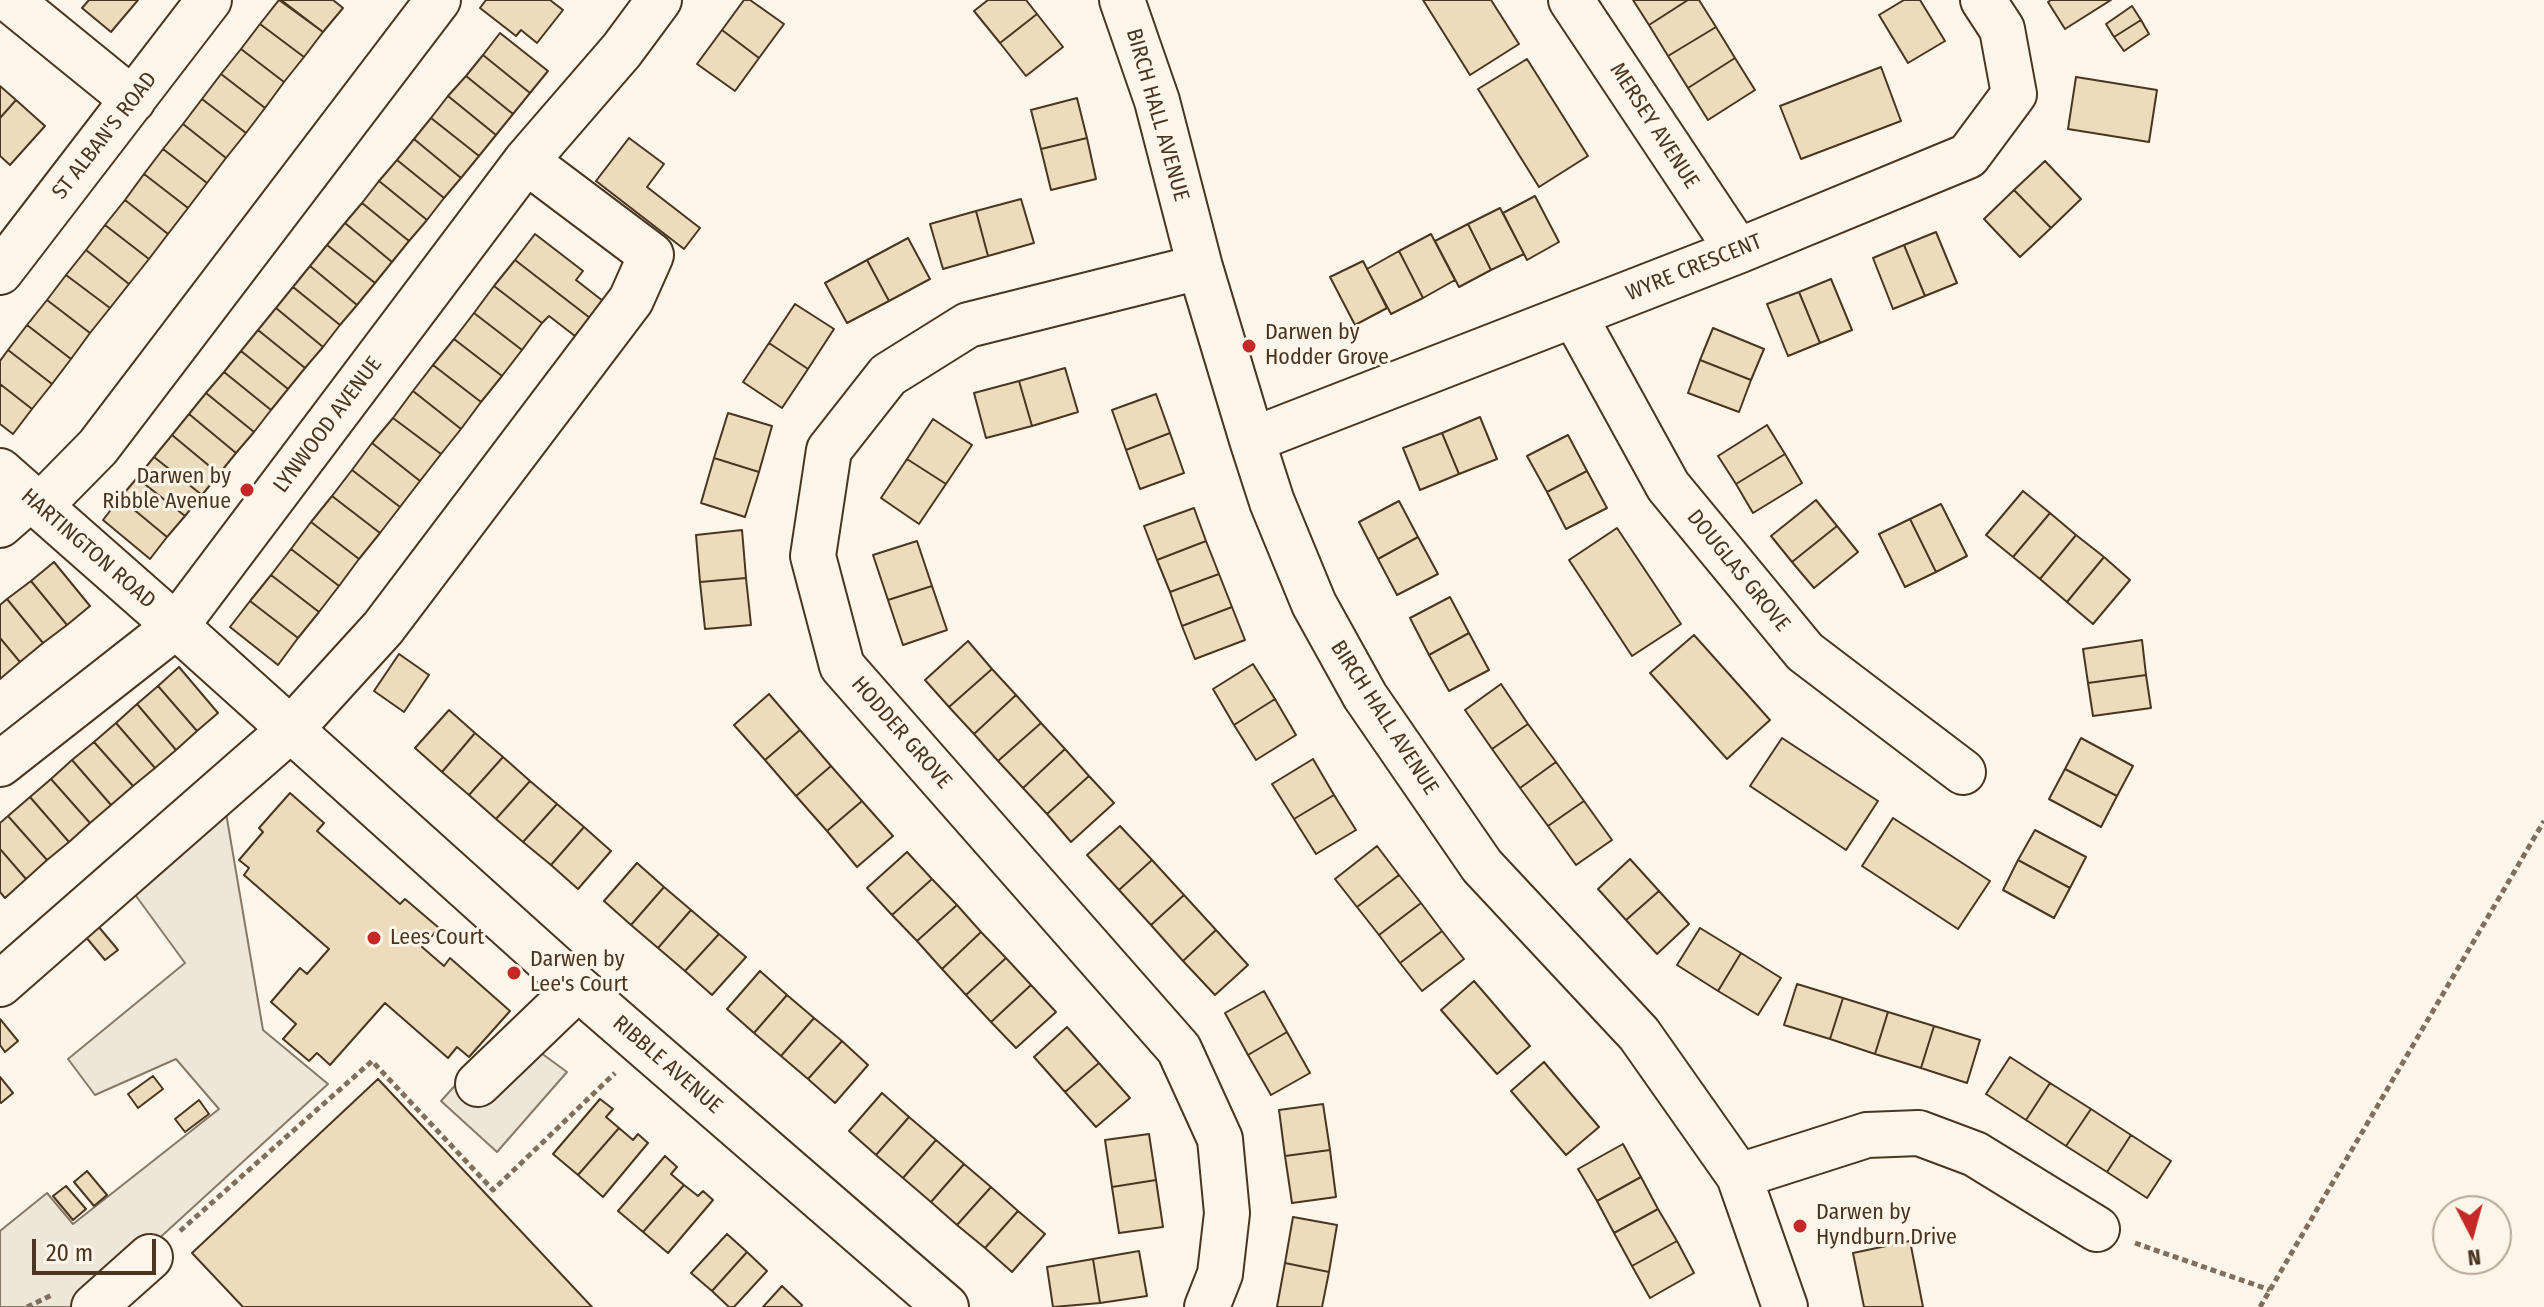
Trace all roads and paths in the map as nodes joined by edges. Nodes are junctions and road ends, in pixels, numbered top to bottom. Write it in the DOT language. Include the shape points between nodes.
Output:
graph roads {
  1 [pos="10,0"];
  2 [pos="209,0"];
  3 [pos="438,0"];
  4 [pos="1122,0"];
  5 [pos="1571,0"];
  6 [pos="1983,0"];
  7 [pos="635,19"];
  8 [pos="133,100"];
  9 [pos="526,161"];
  10 [pos="1738,251"];
  11 [pos="5,256"];
  12 [pos="1200,267"];
  13 [pos="1574,315"];
  14 [pos="1252,440"];
  15 [pos="18,500"];
  16 [pos="176,626"];
  17 [pos="291,729"];
  18 [pos="0,764"];
  19 [pos="1963,772"];
  20 [pos="2544,821"];
  21 [pos="0,984"];
  22 [pos="578,988"];
  23 [pos="644,1044"];
  24 [pos="478,1084"];
  25 [pos="1739,1176"];
  26 [pos="2097,1229"];
  27 [pos="150,1257"];
  28 [pos="2270,1290"];
  29 [pos="94,1307"];
  30 [pos="946,1307"];
  31 [pos="1207,1307"];
  32 [pos="1785,1307"];
  33 [pos="2260,1307"];
  1 -- 8 [label="street"];
  2 -- 8 [label="street, ST ALBAN'S ROAD"];
  3 -- 15 [label="street" via="98,447"];
  4 -- 12 [label="street, BIRCH HALL AVENUE" via="1157,101"];
  5 -- 10 [label="street, MERSEY AVENUE"];
  6 -- 10 [label="street, WYRE CRESCENT" via="2002,29 2014,94 1968,156"];
  7 -- 9 [label="street, LYNWOOD AVENUE"];
  8 -- 11 [label="street, ST ALBAN'S ROAD"];
  9 -- 16 [label="street, LYNWOOD AVENUE"];
  9 -- 17 [label="street" via="651,255 631,300 383,628"];
  10 -- 13 [label="street, WYRE CRESCENT"];
  12 -- 14 [label="street, BIRCH HALL AVENUE"];
  12 -- 31 [label="street, HODDER GROVE" via="968,325 888,375 829,450 813,556 842,666 1179,1049 1220,1139 1227,1213 1220,1274"];
  13 -- 14 [label="street, WYRE CRESCENT"];
  13 -- 19 [label="street, DOUGLAS GROVE" via="1668,486 1805,652"];
  14 -- 25 [label="street, BIRCH HALL AVENUE" via="1314,604 1365,696 1482,866 1639,1034"];
  15 -- 16 [label="street, HARTINGTON ROAD"];
  16 -- 17 [label="street, RIBBLE AVENUE"];
  16 -- 18 [label="street, LYNWOOD AVENUE"];
  17 -- 21 [label="street"];
  17 -- 22 [label="street, RIBBLE AVENUE"];
  20 -- 28 [label="path"];
  22 -- 23 [label="street, RIBBLE AVENUE"];
  22 -- 24 [label="street"];
  23 -- 27 [label="path" via="493,1190 372,1061"];
  23 -- 30 [label="street, RIBBLE AVENUE"];
  25 -- 26 [label="street" via="1867,1135 1919,1133 1975,1154"];
  25 -- 32 [label="street, BIRCH HALL AVENUE"];
  26 -- 28 [label="path"];
  27 -- 29 [label="street"];
  28 -- 33 [label="path"];
}
